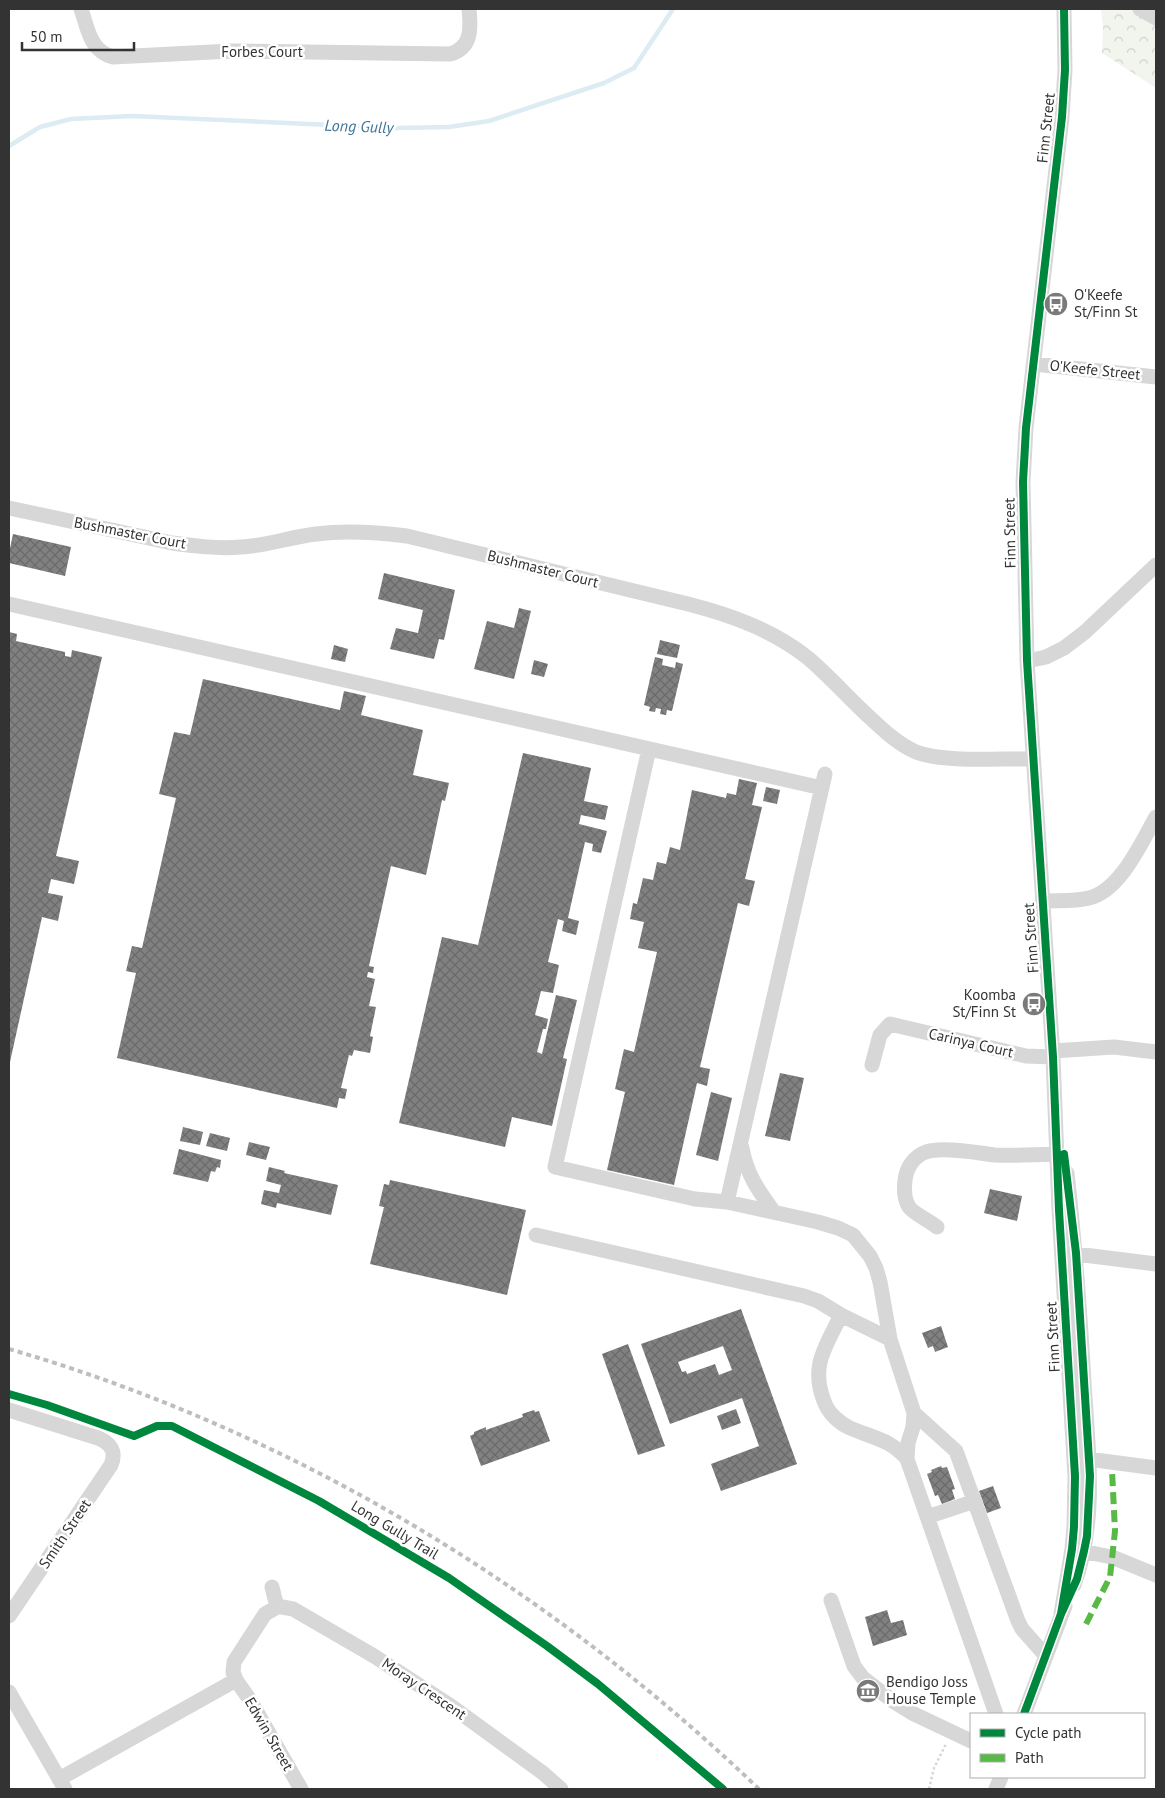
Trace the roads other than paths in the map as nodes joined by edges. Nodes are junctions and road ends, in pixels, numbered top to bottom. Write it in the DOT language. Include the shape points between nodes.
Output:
graph roads {
  1 [pos="81,9"];
  2 [pos="469,9"];
  3 [pos="1064,9"];
  4 [pos="1140,9"];
  5 [pos="1156,18"];
  6 [pos="1034,364"];
  7 [pos="1156,377"];
  8 [pos="9,508"];
  9 [pos="1156,565"];
  10 [pos="9,604"];
  11 [pos="1028,661"];
  12 [pos="649,749"];
  13 [pos="1033,759"];
  14 [pos="1156,817"];
  15 [pos="1042,900"];
  16 [pos="1156,1052"];
  17 [pos="1053,1054"];
  18 [pos="872,1065"];
  19 [pos="741,1144"];
  20 [pos="1057,1154"];
  21 [pos="727,1202"];
  22 [pos="774,1212"];
  23 [pos="937,1227"];
  24 [pos="536,1236"];
  25 [pos="1069,1253"];
  26 [pos="1156,1264"];
  27 [pos="841,1315"];
  28 [pos="890,1339"];
  29 [pos="9,1410"];
  30 [pos="914,1413"];
  31 [pos="907,1459"];
  32 [pos="1081,1459"];
  33 [pos="1156,1468"];
  34 [pos="975,1501"];
  35 [pos="927,1518"];
  36 [pos="1078,1550"];
  37 [pos="1156,1575"];
  38 [pos="272,1587"];
  39 [pos="830,1600"];
  40 [pos="277,1608"];
  41 [pos="9,1616"];
  42 [pos="1046,1656"];
  43 [pos="236,1680"];
  44 [pos="9,1692"];
  45 [pos="996,1713"];
  46 [pos="1024,1713"];
  47 [pos="970,1741"];
  48 [pos="62,1784"];
  49 [pos="301,1789"];
  50 [pos="561,1789"];
  1 -- 2 [label="street, Forbes Court" via="95,46 113,56 232,51 441,55 457,52 468,41"];
  3 -- 6 [label="street, Finn Street" via="1062,117"];
  4 -- 5 [label="street"];
  6 -- 7 [label="street, O'Keefe Street"];
  6 -- 11 [label="street, Finn Street" via="1023,482"];
  8 -- 13 [label="street, Bushmaster Court" via="196,546 262,545 340,532 392,534 688,604 746,622 793,647 901,745 918,752 952,758"];
  9 -- 11 [label="street" via="1064,648"];
  10 -- 12 [label="street"];
  11 -- 13 [label="street, Finn Street"];
  12 -- 19 [label="street" via="823,781"];
  12 -- 21 [label="street" via="554,1167 694,1199"];
  13 -- 15 [label="street, Finn Street"];
  14 -- 15 [label="street" via="1119,878 1104,892 1083,899"];
  15 -- 17 [label="street, Finn Street"];
  16 -- 17 [label="street, Carinya Court" via="1114,1047"];
  17 -- 18 [label="street, Carinya Court" via="1026,1056 890,1024 880,1035"];
  17 -- 20 [label="street, Finn Street"];
  17 -- 25 [label="street, Finn Street"];
  19 -- 21 [label="street"];
  19 -- 22 [label="street" via="744,1163 754,1186"];
  20 -- 23 [label="street" via="997,1155 935,1150 920,1154 907,1170 906,1200 910,1208"];
  20 -- 25 [label="street, Finn Street"];
  21 -- 22 [label="street"];
  22 -- 28 [label="street" via="838,1228 862,1245 880,1282"];
  24 -- 27 [label="street" via="804,1296"];
  25 -- 26 [label="street"];
  25 -- 32 [label="street, Finn Street"];
  27 -- 28 [label="street"];
  27 -- 31 [label="street" via="819,1366 818,1384 825,1405 848,1427 892,1444"];
  28 -- 30 [label="street"];
  29 -- 41 [label="street, Smith Street" via="98,1438 105,1441 114,1454 112,1464"];
  30 -- 31 [label="street"];
  30 -- 34 [label="street" via="956,1451"];
  31 -- 35 [label="street"];
  32 -- 33 [label="street"];
  32 -- 36 [label="street, Finn Street" via="1076,1491"];
  34 -- 35 [label="street"];
  34 -- 42 [label="street" via="1018,1621"];
  35 -- 45 [label="street"];
  36 -- 37 [label="street" via="1112,1557"];
  36 -- 42 [label="street, Finn Street"];
  38 -- 40 [label="street"];
  39 -- 47 [label="street" via="854,1666 863,1678 914,1714"];
  40 -- 43 [label="street" via="265,1614 234,1662"];
  40 -- 50 [label="street, Moray Crescent" via="298,1612 374,1656 451,1706"];
  42 -- 46 [label="street, Finn Street"];
  43 -- 48 [label="street"];
  43 -- 49 [label="street, Edwin Street"];
  44 -- 48 [label="street"];
}
